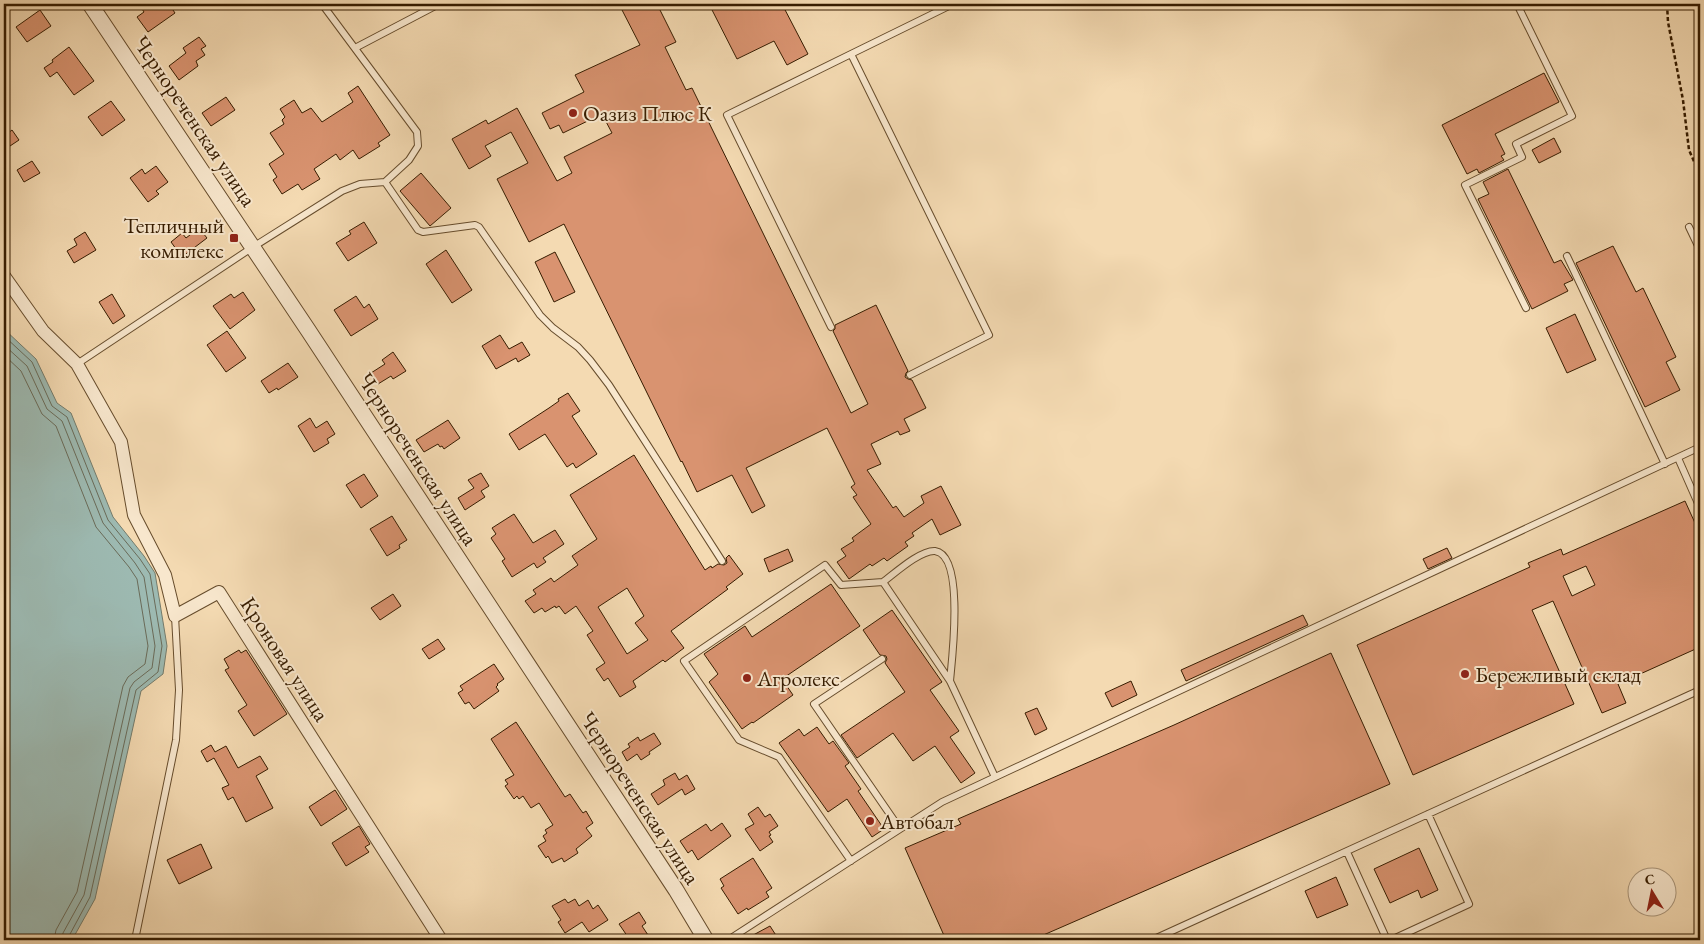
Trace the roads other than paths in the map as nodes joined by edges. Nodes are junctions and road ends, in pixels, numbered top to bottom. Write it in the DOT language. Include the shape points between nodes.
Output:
graph roads {
  1 [pos="90,4"];
  2 [pos="322,4"];
  3 [pos="439,4"];
  4 [pos="954,4"];
  5 [pos="1517,4"];
  6 [pos="355,48"];
  7 [pos="851,54"];
  8 [pos="385,182"];
  9 [pos="1689,227"];
  10 [pos="253,247"];
  11 [pos="1700,250"];
  12 [pos="1567,256"];
  13 [pos="4,276"];
  14 [pos="1526,308"];
  15 [pos="831,327"];
  16 [pos="77,364"];
  17 [pos="910,375"];
  18 [pos="1700,447"];
  19 [pos="1678,458"];
  20 [pos="1665,464"];
  21 [pos="1700,508"];
  22 [pos="722,561"];
  23 [pos="883,582"];
  24 [pos="175,616"];
  25 [pos="882,659"];
  26 [pos="950,681"];
  27 [pos="1700,690"];
  28 [pos="995,777"];
  29 [pos="1428,814"];
  30 [pos="900,829"];
  31 [pos="1347,852"];
  32 [pos="851,861"];
  33 [pos="135,940"];
  34 [pos="442,940"];
  35 [pos="706,940"];
  36 [pos="728,940"];
  37 [pos="1152,940"];
  38 [pos="1389,940"];
  1 -- 10 [label="street, Чернореченская улица"];
  2 -- 6 [label="lane"];
  3 -- 6 [label="lane"];
  4 -- 7 [label="lane"];
  5 -- 14 [label="lane" via="1572,116 1516,144 1522,157 1466,185"];
  6 -- 8 [label="lane" via="417,132 418,146 409,160"];
  7 -- 15 [label="lane" via="727,115"];
  7 -- 17 [label="lane" via="989,336"];
  8 -- 10 [label="lane" via="360,184 342,191"];
  8 -- 22 [label="lane" via="418,230 479,227 540,315 578,347 599,372"];
  9 -- 11 [label="lane"];
  10 -- 16 [label="lane"];
  10 -- 35 [label="street, Чернореченская улица"];
  12 -- 20 [label="lane"];
  13 -- 16 [label="street" via="43,331"];
  16 -- 24 [label="street" via="121,442 134,514 165,576"];
  18 -- 19 [label="lane"];
  19 -- 20 [label="lane"];
  19 -- 21 [label="lane"];
  20 -- 28 [label="lane"];
  23 -- 26 [label="lane"];
  23 -- 26 [label="lane" via="920,555 935,551 946,559 952,574 954,602"];
  23 -- 32 [label="lane" via="841,585 826,565 684,661 738,740 779,757"];
  24 -- 33 [label="lane" via="180,690 176,740"];
  24 -- 34 [label="street, Кроновая улица" via="218,592"];
  25 -- 30 [label="lane" via="814,704"];
  26 -- 28 [label="lane"];
  27 -- 29 [label="lane"];
  28 -- 30 [label="lane" via="942,802"];
  29 -- 31 [label="lane"];
  29 -- 38 [label="lane" via="1469,904"];
  30 -- 32 [label="lane"];
  31 -- 37 [label="lane"];
  31 -- 38 [label="lane"];
  32 -- 36 [label="lane"];
}
